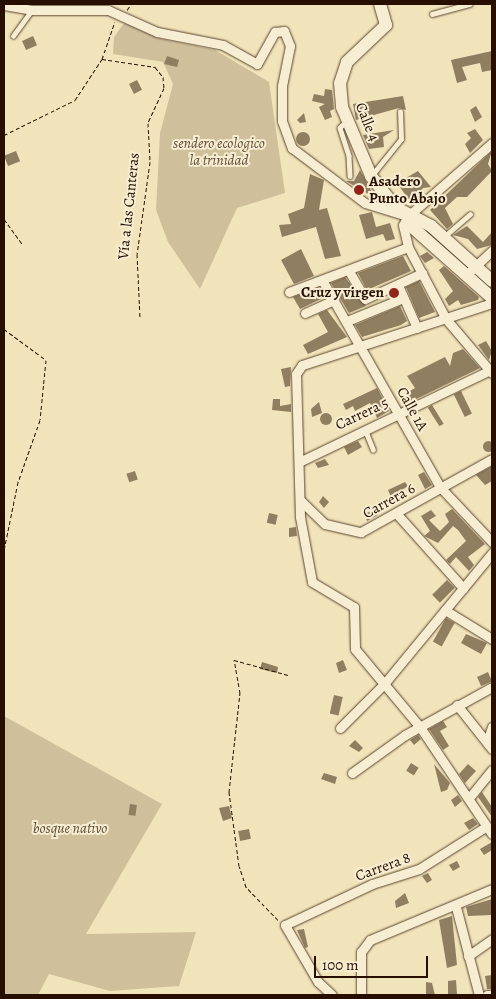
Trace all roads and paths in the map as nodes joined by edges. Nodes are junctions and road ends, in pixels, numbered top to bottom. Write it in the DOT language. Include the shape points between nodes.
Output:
graph roads {
  1 [pos="470,4"];
  2 [pos="4,5"];
  3 [pos="382,8"];
  4 [pos="32,10"];
  5 [pos="123,14"];
  6 [pos="432,14"];
  7 [pos="13,36"];
  8 [pos="102,59"];
  9 [pos="400,112"];
  10 [pos="348,121"];
  11 [pos="4,135"];
  12 [pos="492,144"];
  13 [pos="350,176"];
  14 [pos="371,176"];
  15 [pos="470,214"];
  16 [pos="408,216"];
  17 [pos="4,219"];
  18 [pos="5,223"];
  19 [pos="444,237"];
  20 [pos="22,244"];
  21 [pos="408,247"];
  22 [pos="492,251"];
  23 [pos="472,270"];
  24 [pos="349,271"];
  25 [pos="422,273"];
  26 [pos="322,280"];
  27 [pos="492,281"];
  28 [pos="398,285"];
  29 [pos="290,292"];
  30 [pos="403,298"];
  31 [pos="492,298"];
  32 [pos="334,300"];
  33 [pos="492,302"];
  34 [pos="305,313"];
  35 [pos="140,318"];
  36 [pos="446,319"];
  37 [pos="347,321"];
  38 [pos="416,328"];
  39 [pos="4,330"];
  40 [pos="361,344"];
  41 [pos="491,371"];
  42 [pos="398,413"];
  43 [pos="365,429"];
  44 [pos="373,449"];
  45 [pos="492,459"];
  46 [pos="299,462"];
  47 [pos="440,487"];
  48 [pos="300,501"];
  49 [pos="396,513"];
  50 [pos="492,542"];
  51 [pos="4,550"];
  52 [pos="492,553"];
  53 [pos="463,588"];
  54 [pos="445,610"];
  55 [pos="492,639"];
  56 [pos="288,675"];
  57 [pos="384,684"];
  58 [pos="492,687"];
  59 [pos="457,705"];
  60 [pos="420,727"];
  61 [pos="492,727"];
  62 [pos="340,728"];
  63 [pos="490,746"];
  64 [pos="492,770"];
  65 [pos="352,773"];
  66 [pos="469,798"];
  67 [pos="490,830"];
  68 [pos="492,889"];
  69 [pos="456,907"];
  70 [pos="285,925"];
  71 [pos="492,939"];
  72 [pos="468,956"];
  73 [pos="332,995"];
  74 [pos="361,995"];
  75 [pos="479,995"];
  76 [pos="487,995"];
  77 [pos="492,995"];
  1 -- 6 [label="lane"];
  2 -- 4 [label="street"];
  3 -- 10 [label="street, Calle 4" via="386,25 347,62 340,83"];
  4 -- 5 [label="street" via="108,10"];
  4 -- 7 [label="lane"];
  5 -- 8 [label="path" via="110,31"];
  5 -- 16 [label="street" via="157,32 223,45 257,64 275,32 284,31 290,46 282,121 292,148 369,206"];
  8 -- 11 [label="path" via="75,100"];
  8 -- 35 [label="path, Vía a las Canteras" via="155,67 163,83 148,123 150,162 137,254"];
  9 -- 14 [label="lane" via="401,139"];
  10 -- 13 [label="lane" via="340,128 350,156"];
  10 -- 14 [label="street, Calle 4"];
  12 -- 16 [label="street"];
  14 -- 16 [label="street, Calle 4"];
  15 -- 19 [label="lane"];
  16 -- 19 [label="street"];
  16 -- 21 [label="street" via="403,225"];
  16 -- 23 [label="street" via="411,226"];
  17 -- 18 [label="path"];
  18 -- 20 [label="path"];
  19 -- 23 [label="street"];
  21 -- 24 [label="street"];
  21 -- 25 [label="street"];
  22 -- 23 [label="street"];
  23 -- 27 [label="street"];
  23 -- 31 [label="street"];
  24 -- 26 [label="street"];
  24 -- 28 [label="street" via="365,299"];
  25 -- 28 [label="street"];
  25 -- 36 [label="street"];
  26 -- 29 [label="street"];
  26 -- 32 [label="street, Calle 1A"];
  28 -- 30 [label="street"];
  30 -- 37 [label="street"];
  30 -- 38 [label="street"];
  32 -- 34 [label="street"];
  32 -- 37 [label="street, Calle 1A"];
  33 -- 36 [label="street"];
  36 -- 38 [label="street"];
  36 -- 41 [label="street"];
  37 -- 40 [label="street, Calle 1A"];
  38 -- 40 [label="street"];
  39 -- 51 [label="path" via="46,360 40,420 18,482"];
  40 -- 42 [label="street, Calle 1A"];
  40 -- 46 [label="street" via="297,368"];
  41 -- 42 [label="street, Carrera 5"];
  42 -- 43 [label="street, Carrera 5"];
  42 -- 47 [label="street, Calle 1A"];
  43 -- 44 [label="lane"];
  43 -- 46 [label="street, Carrera 5"];
  45 -- 47 [label="street, Carrera 6"];
  46 -- 48 [label="street"];
  47 -- 49 [label="street, Carrera 6"];
  47 -- 50 [label="street, Calle 1A"];
  48 -- 49 [label="street, Carrera 6" via="325,524 343,530 362,532"];
  48 -- 57 [label="street" via="312,582 354,607 352,643"];
  49 -- 53 [label="street"];
  52 -- 53 [label="street"];
  53 -- 54 [label="street"];
  54 -- 55 [label="street"];
  54 -- 57 [label="street"];
  56 -- 70 [label="path" via="234,660 240,693 229,792 246,887 270,916"];
  57 -- 60 [label="street"];
  57 -- 62 [label="street"];
  58 -- 59 [label="street"];
  59 -- 60 [label="street"];
  59 -- 63 [label="street"];
  60 -- 65 [label="street"];
  60 -- 66 [label="street"];
  61 -- 63 [label="street"];
  64 -- 66 [label="street"];
  66 -- 67 [label="street"];
  67 -- 70 [label="street, Carrera 8" via="419,869 372,884"];
  68 -- 69 [label="street"];
  69 -- 72 [label="street"];
  69 -- 74 [label="street" via="370,940 361,952"];
  70 -- 73 [label="street" via="318,982"];
  71 -- 72 [label="street"];
  72 -- 75 [label="street"];
  76 -- 77 [label="street"];
}
